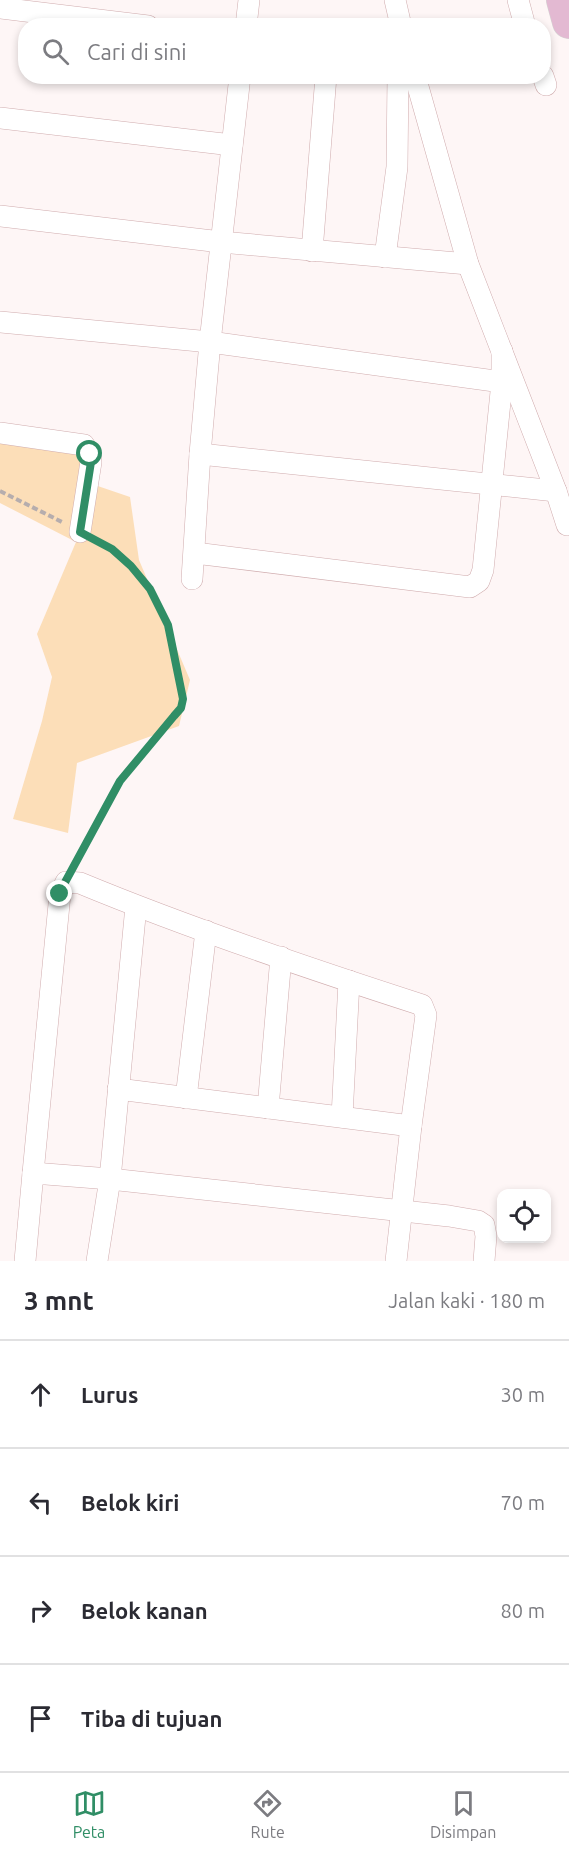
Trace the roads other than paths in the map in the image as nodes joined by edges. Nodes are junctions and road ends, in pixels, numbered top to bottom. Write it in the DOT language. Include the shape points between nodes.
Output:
graph roads {
  1 [pos="249,0"];
  2 [pos="394,0"];
  3 [pos="518,0"];
  4 [pos="563,0"];
  5 [pos="0,8"];
  6 [pos="82,18"];
  7 [pos="247,18"];
  8 [pos="399,18"];
  9 [pos="523,18"];
  10 [pos="569,22"];
  11 [pos="239,84"];
  12 [pos="325,84"];
  13 [pos="398,84"];
  14 [pos="417,84"];
  15 [pos="0,118"];
  16 [pos="232,145"];
  17 [pos="0,216"];
  18 [pos="221,242"];
  19 [pos="312,251"];
  20 [pos="386,257"];
  21 [pos="468,264"];
  22 [pos="0,322"];
  23 [pos="210,342"];
  24 [pos="502,351"];
  25 [pos="502,382"];
  26 [pos="0,433"];
  27 [pos="200,454"];
  28 [pos="492,486"];
  29 [pos="556,491"];
  30 [pos="567,525"];
  31 [pos="80,532"];
  32 [pos="195,552"];
  33 [pos="192,579"];
  34 [pos="136,906"];
  35 [pos="206,931"];
  36 [pos="280,957"];
  37 [pos="349,981"];
  38 [pos="118,1089"];
  39 [pos="186,1098"];
  40 [pos="268,1108"];
  41 [pos="342,1117"];
  42 [pos="411,1126"];
  43 [pos="33,1173"];
  44 [pos="110,1179"];
  45 [pos="403,1212"];
  46 [pos="25,1261"];
  47 [pos="97,1261"];
  48 [pos="396,1261"];
  49 [pos="484,1261"];
  1 -- 7 [label="street"];
  2 -- 8 [label="street"];
  3 -- 9 [label="street"];
  4 -- 10 [label="main road"];
  5 -- 6 [label="street"];
  11 -- 16 [label="street"];
  12 -- 19 [label="street"];
  13 -- 20 [label="street" via="397,167"];
  14 -- 21 [label="street"];
  15 -- 16 [label="street"];
  16 -- 18 [label="street"];
  17 -- 18 [label="street"];
  18 -- 19 [label="street"];
  18 -- 23 [label="street"];
  19 -- 20 [label="street"];
  20 -- 21 [label="street"];
  21 -- 24 [label="street"];
  22 -- 23 [label="street"];
  23 -- 25 [label="street"];
  23 -- 27 [label="street"];
  24 -- 25 [label="street"];
  24 -- 29 [label="street"];
  25 -- 28 [label="street"];
  26 -- 31 [label="street" via="84,445 91,462"];
  27 -- 28 [label="street"];
  27 -- 32 [label="street"];
  28 -- 29 [label="street"];
  28 -- 32 [label="street" via="483,570 479,581 470,587"];
  29 -- 30 [label="street"];
  32 -- 33 [label="street"];
  34 -- 35 [label="street"];
  34 -- 38 [label="street"];
  34 -- 43 [label="street" via="80,883 66,882 60,894"];
  35 -- 36 [label="street"];
  35 -- 39 [label="street"];
  36 -- 37 [label="street"];
  36 -- 40 [label="street"];
  37 -- 41 [label="street"];
  37 -- 42 [label="street" via="425,1009"];
  38 -- 39 [label="street"];
  38 -- 44 [label="street"];
  39 -- 40 [label="street"];
  40 -- 41 [label="street"];
  41 -- 42 [label="street"];
  42 -- 45 [label="street"];
  43 -- 44 [label="street"];
  43 -- 46 [label="street"];
  44 -- 45 [label="street"];
  44 -- 47 [label="street"];
  45 -- 48 [label="street"];
  45 -- 49 [label="street" via="478,1221 484,1225 486,1236"];
}
